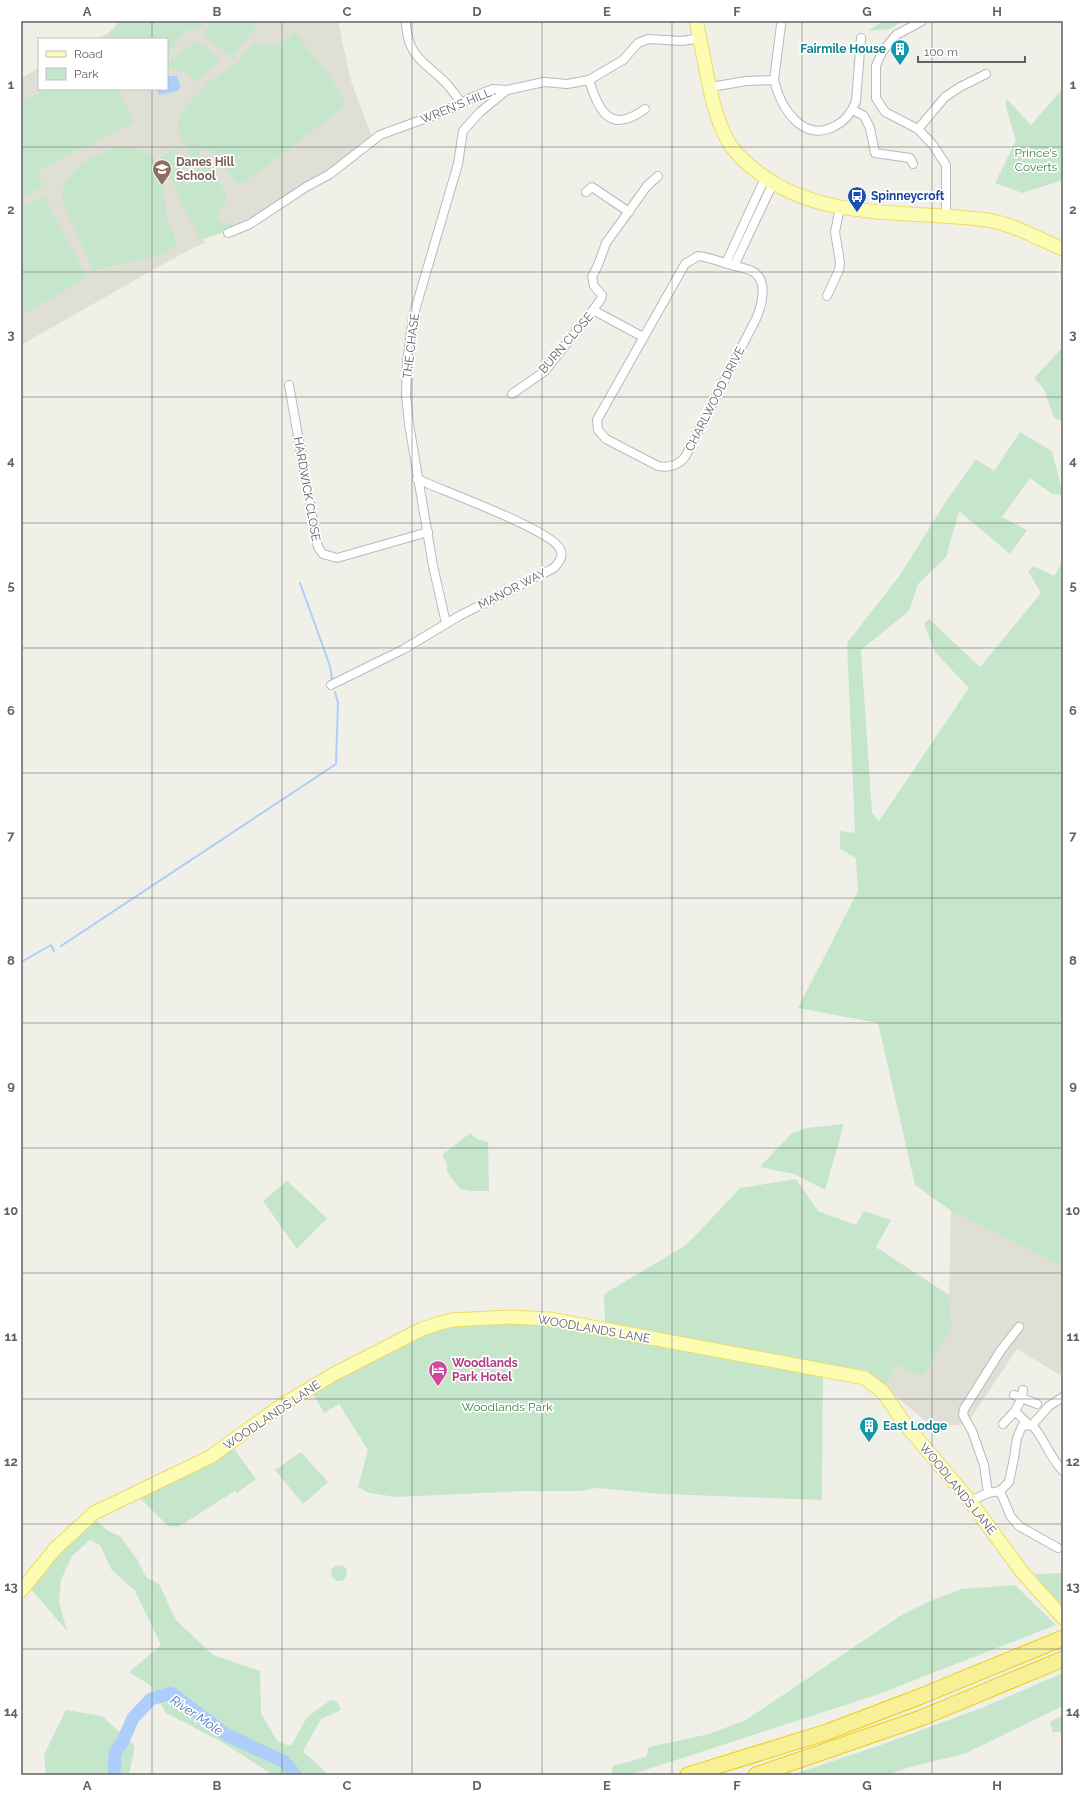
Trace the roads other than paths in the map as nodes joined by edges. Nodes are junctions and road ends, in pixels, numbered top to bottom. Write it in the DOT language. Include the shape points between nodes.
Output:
graph roads {
  1 [pos="696,21"];
  2 [pos="922,21"];
  3 [pos="406,24"];
  4 [pos="781,25"];
  5 [pos="701,38"];
  6 [pos="862,38"];
  7 [pos="986,74"];
  8 [pos="589,80"];
  9 [pos="774,80"];
  10 [pos="711,87"];
  11 [pos="507,90"];
  12 [pos="462,103"];
  13 [pos="646,109"];
  14 [pos="853,110"];
  15 [pos="918,129"];
  16 [pos="913,164"];
  17 [pos="658,176"];
  18 [pos="769,180"];
  19 [pos="586,192"];
  20 [pos="840,207"];
  21 [pos="629,212"];
  22 [pos="946,217"];
  23 [pos="228,233"];
  24 [pos="1063,249"];
  25 [pos="730,264"];
  26 [pos="827,296"];
  27 [pos="593,310"];
  28 [pos="643,338"];
  29 [pos="289,385"];
  30 [pos="512,394"];
  31 [pos="417,479"];
  32 [pos="428,532"];
  33 [pos="446,623"];
  34 [pos="331,685"];
  35 [pos="1019,1327"];
  36 [pos="1063,1397"];
  37 [pos="1037,1404"];
  38 [pos="1015,1411"];
  39 [pos="1003,1424"];
  40 [pos="1030,1425"];
  41 [pos="1063,1471"];
  42 [pos="1000,1491"];
  43 [pos="988,1493"];
  44 [pos="970,1501"];
  45 [pos="1058,1548"];
  46 [pos="21,1590"];
  47 [pos="1063,1618"];
  48 [pos="1063,1638"];
  49 [pos="1063,1659"];
  50 [pos="688,1775"];
  51 [pos="756,1775"];
  1 -- 5 [label="main road"];
  2 -- 15 [label="street" via="896,35 886,44 878,60 875,75 876,98 880,106 885,112"];
  3 -- 12 [label="street" via="410,45 418,59 445,82"];
  4 -- 9 [label="street"];
  5 -- 8 [label="street, WREN'S HILL" via="682,41 648,38 623,60"];
  5 -- 10 [label="main road"];
  6 -- 14 [label="street"];
  7 -- 15 [label="street" via="945,97"];
  8 -- 11 [label="street, WREN'S HILL" via="567,84 538,82"];
  8 -- 13 [label="street" via="598,104 610,118 630,119"];
  9 -- 10 [label="street" via="746,81"];
  9 -- 14 [label="street" via="786,110 807,128 818,131 830,129 840,124"];
  10 -- 18 [label="main road" via="721,126 728,141 738,155"];
  11 -- 12 [label="street, WREN'S HILL" via="493,89"];
  11 -- 31 [label="street, THE CHASE" via="480,112 463,131 458,164 413,317 406,395"];
  12 -- 23 [label="street, WREN'S HILL" via="380,135 330,174 250,224"];
  14 -- 16 [label="street" via="864,116 870,128 875,153 910,158"];
  15 -- 22 [label="street" via="933,145 946,165"];
  17 -- 21 [label="street" via="647,186"];
  18 -- 20 [label="main road" via="808,200"];
  18 -- 25 [label="street"];
  19 -- 21 [label="street" via="592,187"];
  20 -- 22 [label="main road"];
  20 -- 26 [label="street" via="836,232 839,270"];
  21 -- 27 [label="street" via="606,243 592,277 594,286 602,295"];
  22 -- 24 [label="main road" via="1000,223"];
  25 -- 28 [label="street, CHARLWOOD DRIVE" via="698,256 685,264"];
  25 -- 28 [label="street, CHARLWOOD DRIVE" via="752,272 760,280 761,307 685,457 671,466 658,466 606,439 598,430 599,415"];
  27 -- 28 [label="street, BURN CLOSE"];
  27 -- 30 [label="street, BURN CLOSE" via="545,371"];
  29 -- 32 [label="street, HARDWICK CLOSE" via="316,538 323,554 337,558"];
  31 -- 32 [label="street, THE CHASE"];
  31 -- 33 [label="street, MANOR WAY" via="533,529 548,537 560,547 562,553 554,568"];
  32 -- 33 [label="street, THE CHASE"];
  33 -- 34 [label="street, MANOR WAY" via="404,649"];
  35 -- 43 [label="street" via="1001,1350 964,1409 963,1415 972,1431 984,1465"];
  36 -- 40 [label="street" via="1049,1406"];
  37 -- 38 [label="street" via="1020,1394"];
  38 -- 39 [label="street"];
  38 -- 40 [label="street"];
  40 -- 41 [label="street" via="1036,1430 1053,1461"];
  40 -- 42 [label="street" via="1022,1426 1017,1438 1009,1482"];
  42 -- 43 [label="street"];
  42 -- 45 [label="street" via="1011,1517 1018,1526"];
  43 -- 44 [label="street"];
  44 -- 46 [label="main road, WOODLANDS LANE" via="905,1424 883,1392 865,1378 550,1319 510,1317 452,1320 422,1329 334,1374 282,1405 210,1457 94,1513 55,1549"];
  44 -- 47 [label="main road, WOODLANDS LANE" via="1020,1569"];
  48 -- 50 [label="highway" via="827,1732"];
  49 -- 51 [label="highway" via="921,1718"];
}
